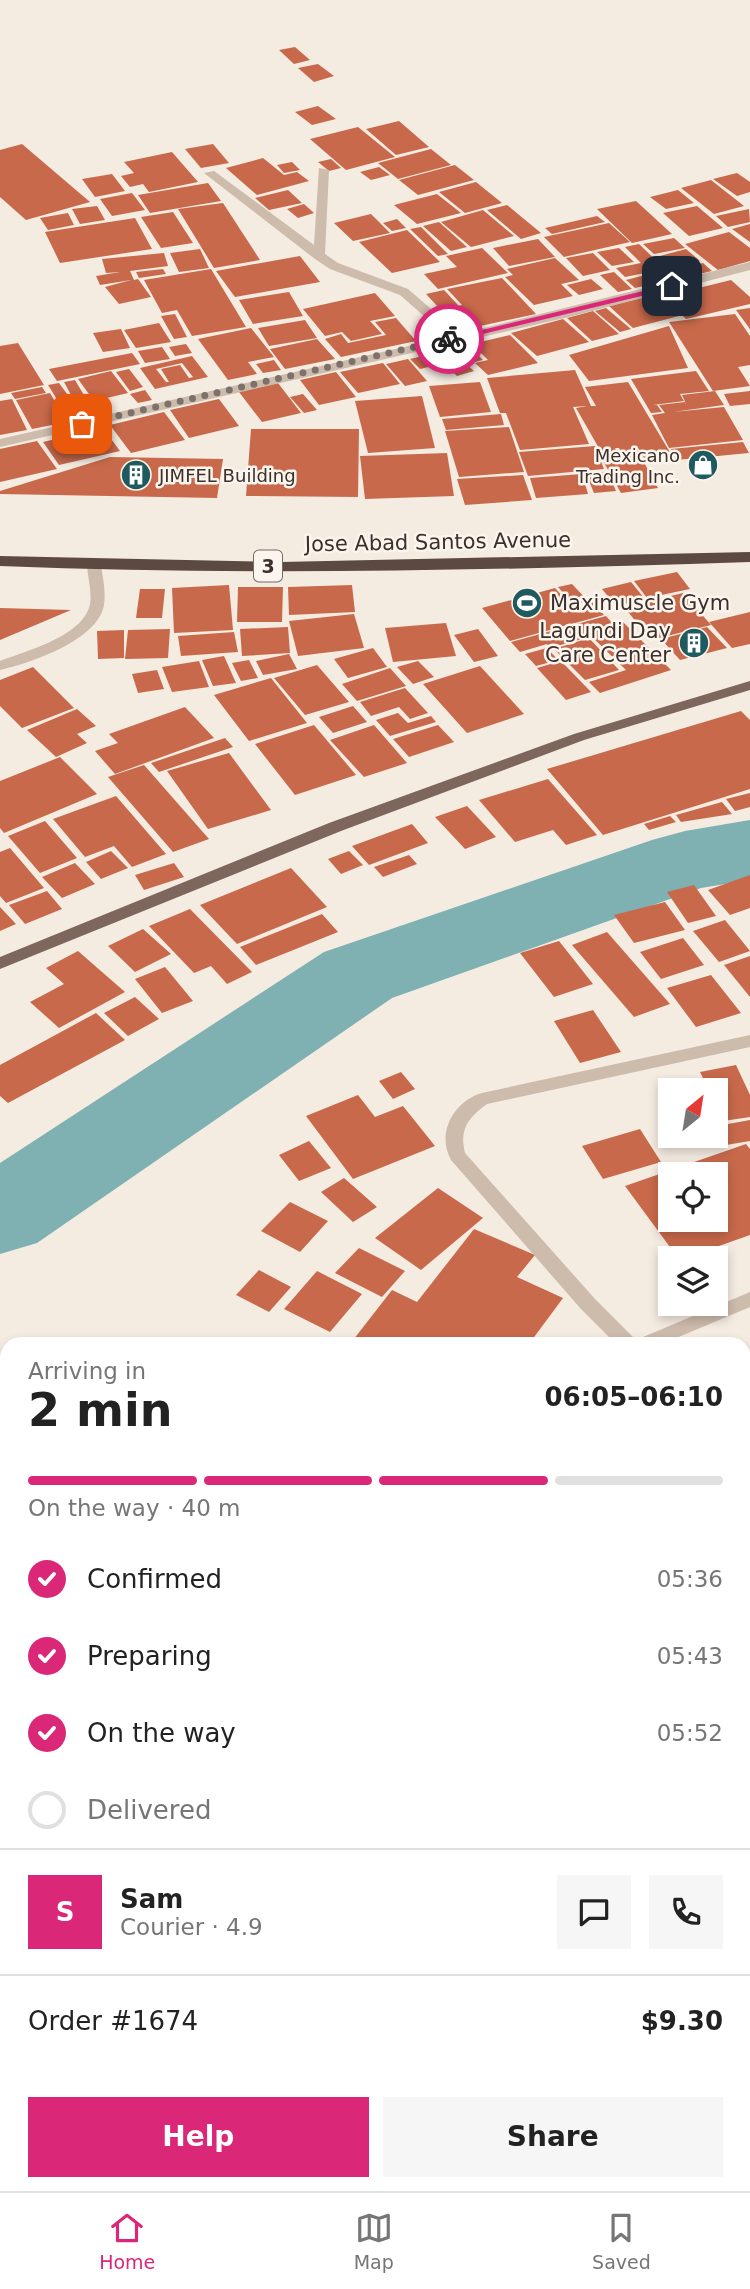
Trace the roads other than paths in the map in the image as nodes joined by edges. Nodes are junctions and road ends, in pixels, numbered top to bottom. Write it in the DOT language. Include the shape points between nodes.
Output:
graph roads {
  1 [pos="323,170"];
  2 [pos="211,173"];
  3 [pos="319,256"];
  4 [pos="750,266"];
  5 [pos="457,338"];
  6 [pos="0,443"];
  7 [pos="750,557"];
  8 [pos="0,561"];
  9 [pos="94,566"];
  10 [pos="0,666"];
  11 [pos="750,685"];
  12 [pos="0,964"];
  13 [pos="750,1041"];
  14 [pos="750,1299"];
  15 [pos="621,1337"];
  16 [pos="660,1337"];
  1 -- 3 [label="street"];
  2 -- 3 [label="street"];
  3 -- 5 [label="street" via="404,292"];
  4 -- 5 [label="street"];
  5 -- 6 [label="street"];
  7 -- 9 [label="highway, Jose Abad Santos Avenue / 3" via="443,567"];
  8 -- 9 [label="highway, Jose Abad Santos Avenue / 3"];
  9 -- 10 [label="street" via="97,606 92,618 66,639"];
  11 -- 12 [label="main road" via="566,741 335,827"];
  13 -- 15 [label="street" via="482,1099 461,1114 452,1138 457,1155"];
  14 -- 16 [label="street"];
}
